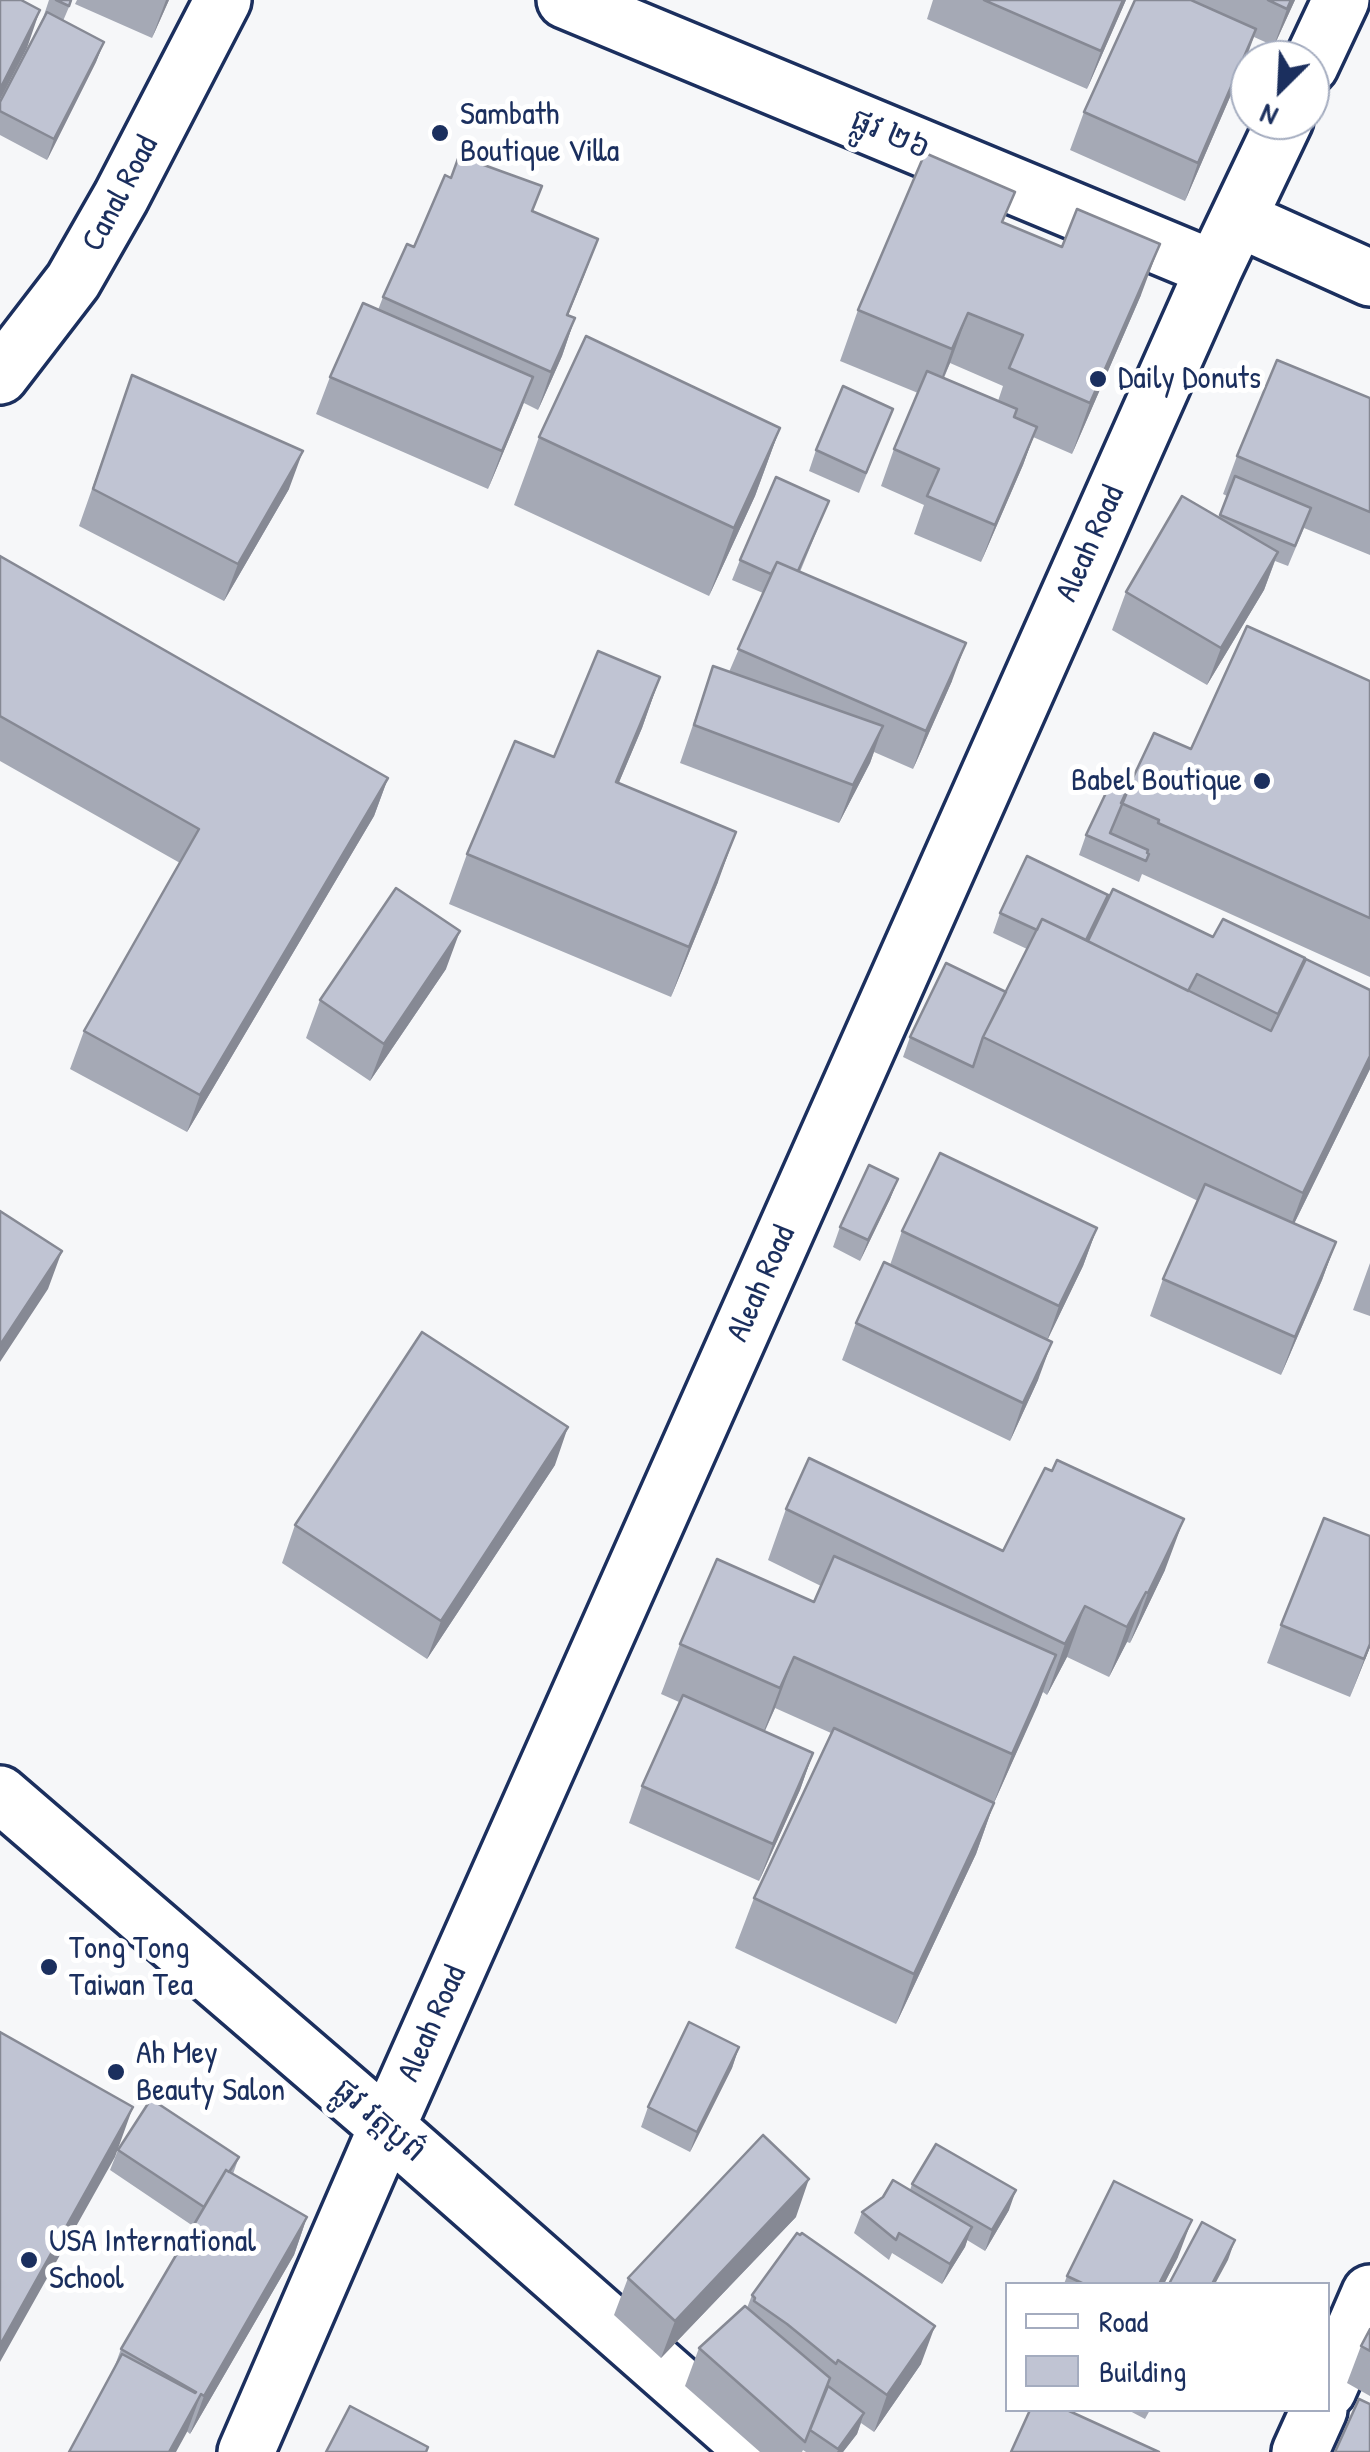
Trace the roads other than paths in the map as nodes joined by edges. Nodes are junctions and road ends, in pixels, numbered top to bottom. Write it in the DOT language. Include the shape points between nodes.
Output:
graph roads {
  1 [pos="223,0"];
  2 [pos="566,0"];
  3 [pos="1340,0"];
  4 [pos="1322,40"];
  5 [pos="1276,140"];
  6 [pos="1239,219"];
  7 [pos="1214,269"];
  8 [pos="1370,278"];
  9 [pos="0,376"];
  10 [pos="0,1794"];
  11 [pos="387,2127"];
  12 [pos="1370,2293"];
  13 [pos="1330,2385"];
  14 [pos="1318,2412"];
  15 [pos="246,2452"];
  16 [pos="756,2452"];
  17 [pos="1300,2452"];
  1 -- 9 [label="street, Canal Road" via="74,280"];
  2 -- 7 [label="street, ផ្លូវ ២៦"];
  3 -- 4 [label="street"];
  5 -- 6 [label="street, Aleah Road"];
  6 -- 7 [label="street, Aleah Road"];
  6 -- 8 [label="street"];
  7 -- 11 [label="street, Aleah Road"];
  10 -- 11 [label="street, ផ្លូវ វត្តបូព៌"];
  11 -- 15 [label="street, Aleah Road"];
  11 -- 16 [label="street, ផ្លូវ វត្តបូព៌"];
  12 -- 13 [label="street"];
  14 -- 17 [label="street"];
}
